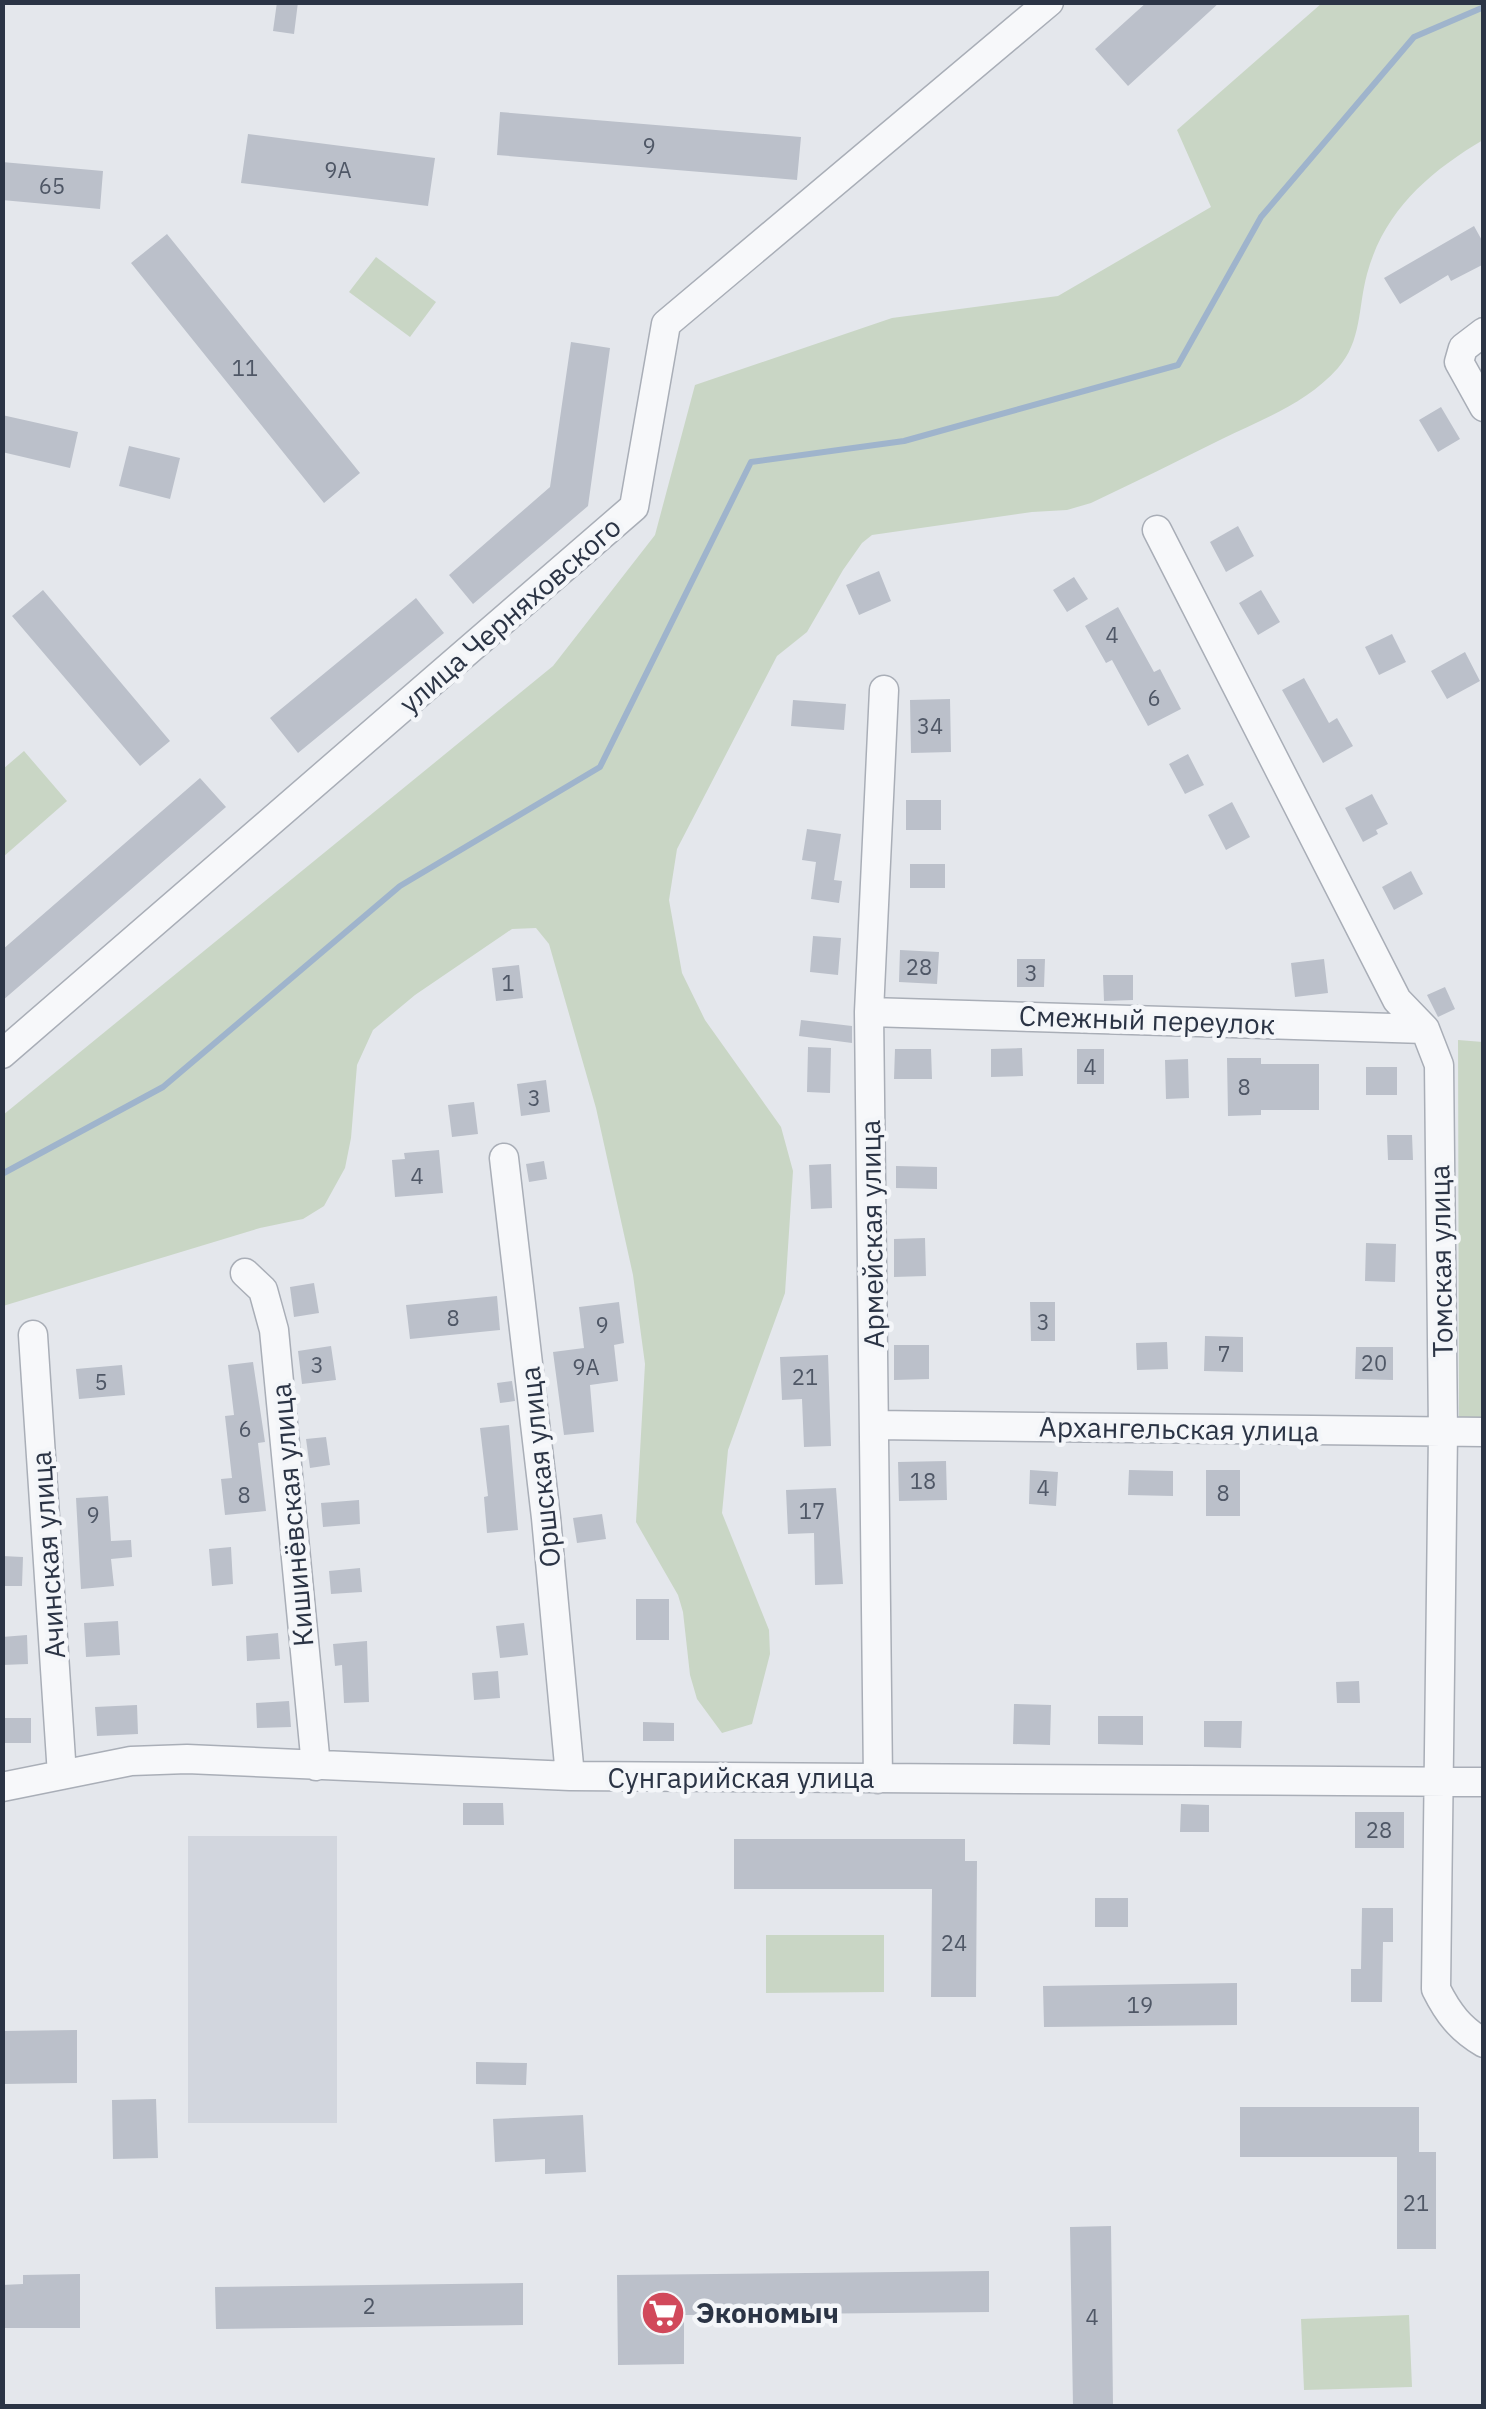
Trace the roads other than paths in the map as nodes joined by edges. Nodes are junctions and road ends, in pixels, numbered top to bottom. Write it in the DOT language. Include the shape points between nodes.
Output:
graph roads {
  1 [pos="1049,2"];
  2 [pos="1481,333"];
  3 [pos="1484,406"];
  4 [pos="1157,530"];
  5 [pos="884,690"];
  6 [pos="869,1012"];
  7 [pos="1425,1029"];
  8 [pos="2,1054"];
  9 [pos="504,1158"];
  10 [pos="245,1273"];
  11 [pos="33,1335"];
  12 [pos="874,1425"];
  13 [pos="1443,1432"];
  14 [pos="1484,1432"];
  15 [pos="316,1766"];
  16 [pos="62,1775"];
  17 [pos="570,1776"];
  18 [pos="878,1779"];
  19 [pos="1438,1781"];
  20 [pos="1484,1782"];
  21 [pos="2,1787"];
  22 [pos="1484,2043"];
  1 -- 8 [label="street, улица Черняховского" via="666,324 634,507"];
  2 -- 3 [label="street" via="1463,348 1459,362"];
  4 -- 7 [label="street, Томская улица" via="1397,1000"];
  5 -- 6 [label="street, Армейская улица"];
  6 -- 7 [label="street, Смежный переулок"];
  6 -- 12 [label="street, Армейская улица"];
  7 -- 13 [label="street, Томская улица" via="1440,1066"];
  9 -- 17 [label="street, Оршская улица"];
  10 -- 15 [label="street, Кишинёвская улица" via="263,1290 274,1330"];
  11 -- 16 [label="street, Ачинская улица"];
  12 -- 13 [label="street, Архангельская улица"];
  12 -- 18 [label="street, Армейская улица"];
  13 -- 14 [label="street, Архангельская улица"];
  13 -- 19 [label="street, Томская улица"];
  15 -- 16 [label="street, Сунгарийская улица" via="186,1758"];
  15 -- 17 [label="street, Сунгарийская улица"];
  16 -- 21 [label="street, Сунгарийская улица"];
  17 -- 18 [label="street, Сунгарийская улица"];
  18 -- 19 [label="street, Сунгарийская улица"];
  19 -- 20 [label="street, Сунгарийская улица"];
  19 -- 22 [label="street, Томская улица" via="1436,1988 1448,2013"];
}
